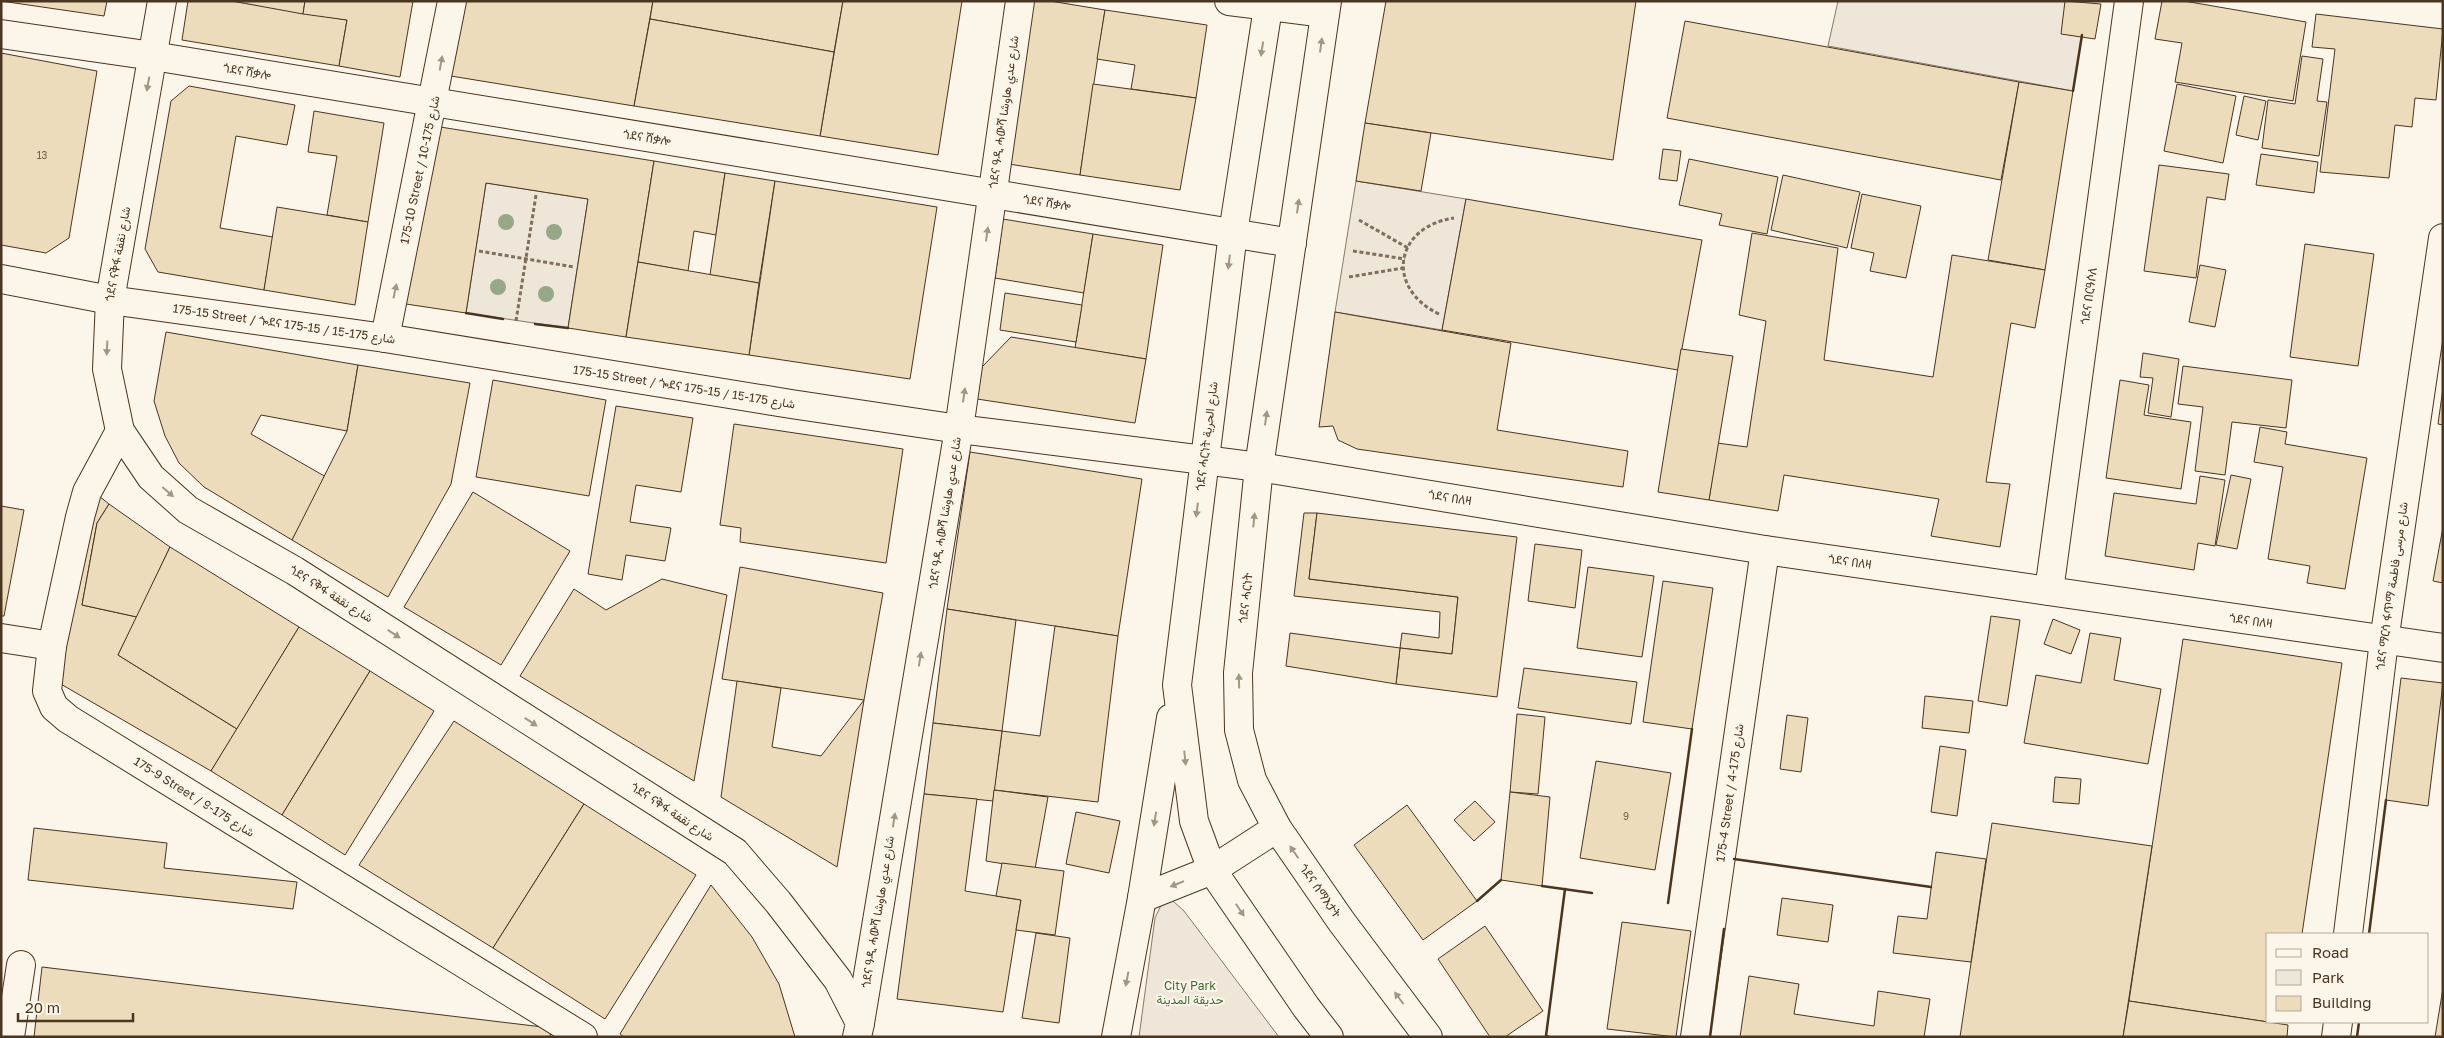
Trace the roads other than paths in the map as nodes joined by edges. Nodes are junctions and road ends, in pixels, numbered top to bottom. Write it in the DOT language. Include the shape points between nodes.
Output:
graph roads {
  1 [pos="162,1"];
  2 [pos="452,1"];
  3 [pos="1020,1"];
  4 [pos="1229,1"];
  5 [pos="2129,1"];
  6 [pos="1269,4"];
  7 [pos="1326,7"];
  8 [pos="1,34"];
  9 [pos="153,56"];
  10 [pos="434,104"];
  11 [pos="992,194"];
  12 [pos="1233,233"];
  13 [pos="2443,238"];
  14 [pos="1292,243"];
  15 [pos="1,279"];
  16 [pos="110,300"];
  17 [pos="385,338"];
  18 [pos="959,429"];
  19 [pos="120,431"];
  20 [pos="1204,459"];
  21 [pos="1259,467"];
  22 [pos="1765,550"];
  23 [pos="2049,591"];
  24 [pos="1,638"];
  25 [pos="2384,641"];
  26 [pos="52,646"];
  27 [pos="2443,648"];
  28 [pos="1177,684"];
  29 [pos="1240,730"];
  30 [pos="1277,828"];
  31 [pos="1212,870"];
  32 [pos="1142,898"];
  33 [pos="2348,933"];
  34 [pos="21,965"];
  35 [pos="2338,1023"];
  36 [pos="859,1030"];
  37 [pos="10,1037"];
  38 [pos="583,1037"];
  39 [pos="1116,1037"];
  40 [pos="1328,1037"];
  41 [pos="1428,1037"];
  42 [pos="1695,1037"];
  43 [pos="2336,1037"];
  1 -- 9 [label="street, ጎደና ናቅፋ شارع نقفة"];
  10 -- 2 [label="street, 175-10 Street / شارع 175-10, one-way"];
  3 -- 11 [label="street, ጎደና ዓዲ ሓውሻ شارع عدي هاوشا"];
  4 -- 6 [label="street"];
  5 -- 23 [label="street, ጎደና በርዓሶለ"];
  6 -- 7 [label="street"];
  6 -- 12 [label="street, ጎደና ሓርነት شارع الحرية, one-way"];
  14 -- 7 [label="street, one-way"];
  8 -- 9 [label="street, ጎደና ሸቃሎ"];
  9 -- 10 [label="street, ጎደና ሸቃሎ"];
  9 -- 16 [label="street, ጎደና ናቅፋ شارع نقفة, one-way"];
  10 -- 11 [label="street, ጎደና ሸቃሎ"];
  17 -- 10 [label="street, 175-10 Street / شارع 175-10, one-way"];
  11 -- 12 [label="street, ጎደና ሸቃሎ"];
  18 -- 11 [label="street, ጎደና ዓዲ ሓውሻ شارع عدي هاوشا, one-way"];
  12 -- 14 [label="street, ጎደና ሸቃሎ"];
  12 -- 20 [label="street, ጎደና ሓርነት شارع الحرية, one-way"];
  13 -- 25 [label="street, ጎደና ማርሳ ፋጥማ شارع مرسى فاطمة"];
  21 -- 14 [label="street, one-way"];
  15 -- 16 [label="street, 175-15 Street / ጐደና 175-15 / شارع 175-15"];
  16 -- 17 [label="street, 175-15 Street / ጐደና 175-15 / شارع 175-15"];
  16 -- 19 [label="street, ጎደና ናቅፋ شارع نقفة, one-way" via="107,368"];
  17 -- 18 [label="street, 175-15 Street / ጐደና 175-15 / شارع 175-15"];
  18 -- 20 [label="street, 175-15 Street / ጐደና 175-15 / شارع 175-15"];
  36 -- 18 [label="street, ጎደና ዓዲ ሓውሻ شارع عدي هاوشا, one-way"];
  19 -- 26 [label="street, 175-9 Street / شارع 175-9" via="87,492"];
  19 -- 36 [label="street, ጎደና ናቅፋ شارع نقفة, one-way" via="151,477 188,510 295,571 736,852 838,980"];
  20 -- 21 [label="street, 175-15 Street / ጐደና 175-15 / شارع 175-15"];
  20 -- 28 [label="street, ጎደና ሓርነት شارع الحرية, one-way"];
  21 -- 22 [label="street, ጎደና በለዛ"];
  29 -- 21 [label="street, ጎደና ሓርነት, one-way" via="1238,673"];
  22 -- 23 [label="street, ጎደና በለዛ"];
  22 -- 42 [label="street, 175-4 Street / شارع 175-4"];
  23 -- 25 [label="street, ጎደና በለዛ"];
  24 -- 26 [label="street"];
  25 -- 27 [label="street, ጎደና በለዛ"];
  25 -- 33 [label="street, ጎደና ማርሳ ፋጥማ شارع مرسى فاطمة"];
  26 -- 38 [label="street, 175-9 Street / شارع 175-9" via="46,691 54,707 68,719"];
  28 -- 31 [label="street, ጎደና ሓርነት شارع الحرية, one-way" via="1194,821"];
  28 -- 32 [label="street, one-way"];
  29 -- 30 [label="street, ጎደና ሰማእታት" via="1252,780"];
  30 -- 31 [label="street"];
  41 -- 30 [label="street, ጎደና ሰማእታት, one-way" via="1341,922"];
  31 -- 32 [label="street, one-way"];
  31 -- 40 [label="street, one-way"];
  32 -- 39 [label="street, one-way"];
  34 -- 37 [label="street"];
  35 -- 43 [label="street"];
}
